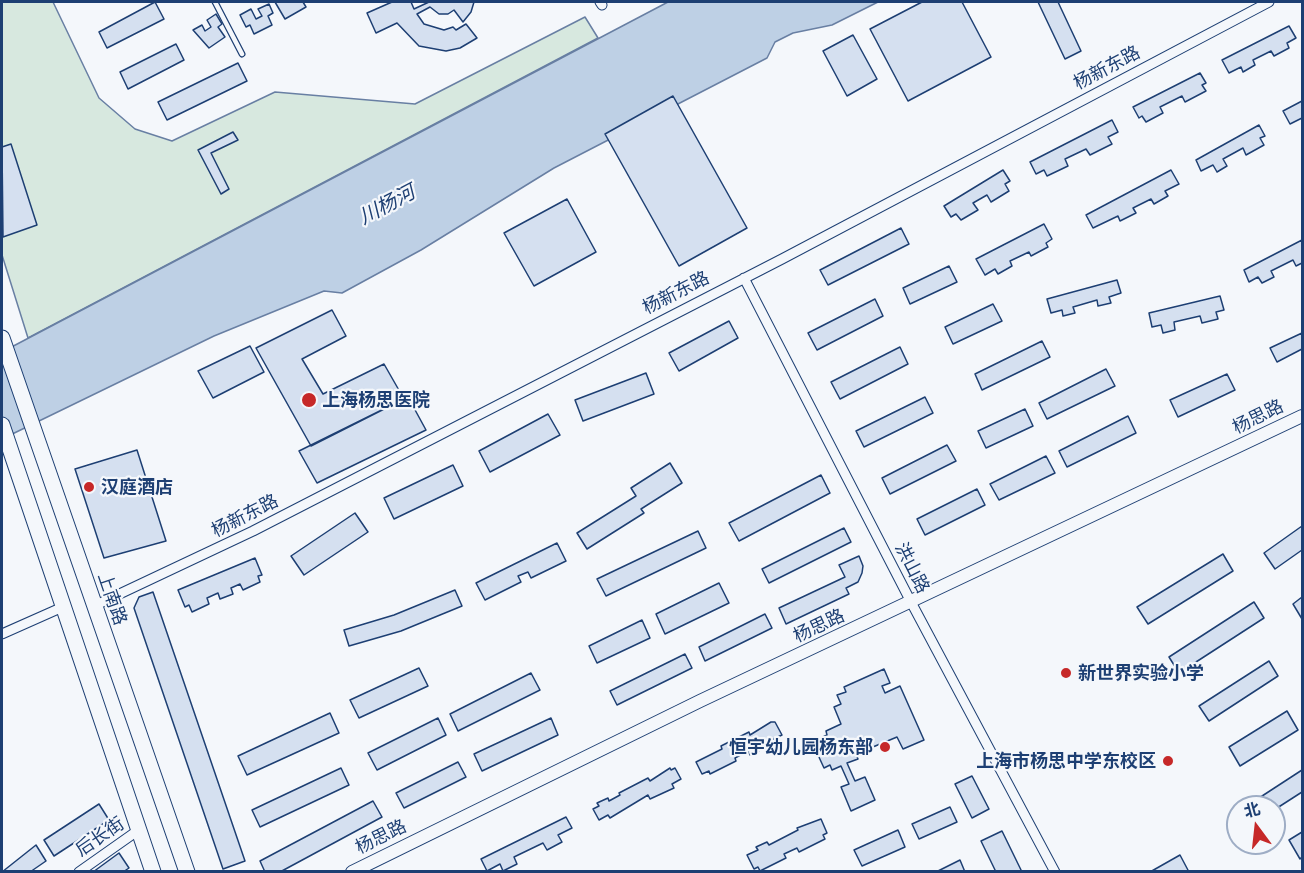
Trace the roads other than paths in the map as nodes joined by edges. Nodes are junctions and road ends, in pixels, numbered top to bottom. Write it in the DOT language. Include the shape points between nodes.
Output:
graph roads {
  1 [pos="214,2"];
  2 [pos="1269,2"];
  3 [pos="242,54"];
  4 [pos="744,278"];
  5 [pos="3,343"];
  6 [pos="1302,416"];
  7 [pos="2,424"];
  8 [pos="911,602"];
  9 [pos="65,606"];
  10 [pos="94,606"];
  11 [pos="2,634"];
  12 [pos="140,830"];
  13 [pos="79,872"];
  14 [pos="153,872"];
  15 [pos="187,872"];
  16 [pos="352,872"];
  17 [pos="1055,872"];
  1 -- 3 [label="lane"];
  2 -- 4 [label="street, 杨新东路"];
  4 -- 8 [label="street, 洪山路"];
  4 -- 10 [label="street, 杨新东路" via="253,531"];
  5 -- 10 [label="main road, 上南路"];
  6 -- 8 [label="street, 杨思路"];
  7 -- 9 [label="main road"];
  8 -- 16 [label="street, 杨思路"];
  8 -- 17 [label="street, 洪山路"];
  9 -- 11 [label="street"];
  9 -- 12 [label="main road"];
  10 -- 15 [label="main road, 上南路"];
  12 -- 13 [label="street, 后长街"];
  12 -- 14 [label="main road"];
}
